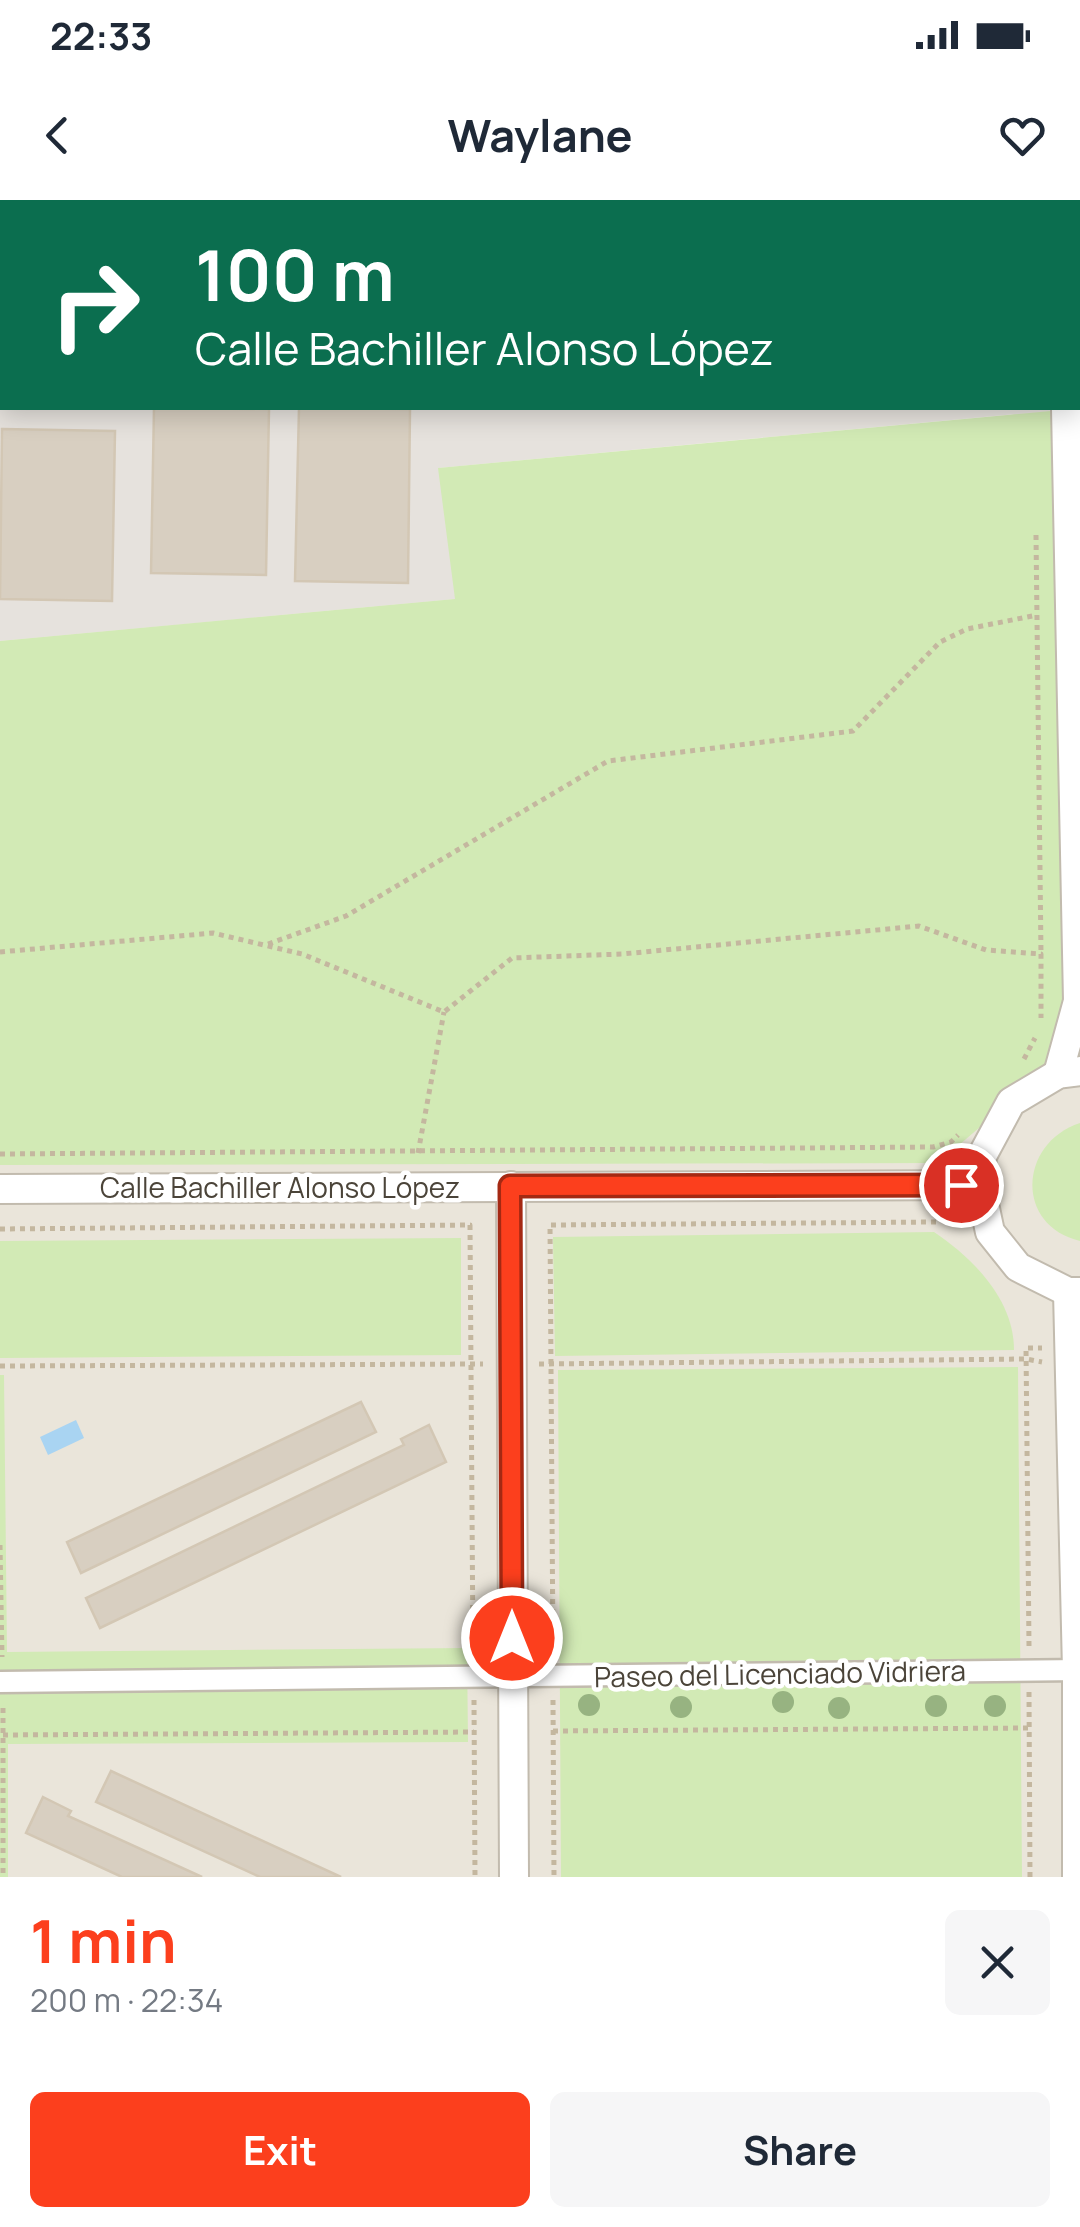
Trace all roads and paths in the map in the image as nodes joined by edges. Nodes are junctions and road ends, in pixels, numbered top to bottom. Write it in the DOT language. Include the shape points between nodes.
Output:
graph roads {
  1 [pos="1066,410"];
  2 [pos="1036,521"];
  3 [pos="1037,615"];
  4 [pos="265,945"];
  5 [pos="0,952"];
  6 [pos="1077,952"];
  7 [pos="1041,954"];
  8 [pos="444,1012"];
  9 [pos="1016,1071"];
  10 [pos="1069,1073"];
  11 [pos="966,1128"];
  12 [pos="418,1151"];
  13 [pos="0,1154"];
  14 [pos="980,1185"];
  15 [pos="510,1186"];
  16 [pos="0,1188"];
  17 [pos="938,1222"];
  18 [pos="0,1228"];
  19 [pos="1074,1292"];
  20 [pos="1026,1348"];
  21 [pos="0,1545"];
  22 [pos="1078,1670"];
  23 [pos="1028,1671"];
  24 [pos="512,1676"];
  25 [pos="474,1677"];
  26 [pos="553,1677"];
  27 [pos="1,1682"];
  28 [pos="1029,1728"];
  29 [pos="553,1731"];
  30 [pos="474,1732"];
  31 [pos="3,1735"];
  32 [pos="3,1877"];
  33 [pos="475,1877"];
  34 [pos="514,1877"];
  35 [pos="554,1877"];
  36 [pos="1030,1877"];
  37 [pos="1077,1877"];
  1 -- 6 [label="street"];
  2 -- 3 [label="path"];
  3 -- 4 [label="path" via="967,629 940,642 853,731 608,761 346,916"];
  3 -- 7 [label="path"];
  4 -- 5 [label="path" via="213,933"];
  4 -- 8 [label="path"];
  6 -- 7 [label="path"];
  6 -- 10 [label="street"];
  7 -- 8 [label="path" via="986,950 919,926 512,958"];
  7 -- 9 [label="path" via="1042,1018"];
  8 -- 12 [label="path"];
  10 -- 14 [label="street" via="1011,1102 982,1156"];
  11 -- 12 [label="path" via="933,1148"];
  12 -- 13 [label="path"];
  14 -- 15 [label="street, Calle Bachiller Alonso López"];
  14 -- 19 [label="street" via="990,1232 1018,1267"];
  15 -- 16 [label="street, Calle Bachiller Alonso López"];
  15 -- 24 [label="street"];
  17 -- 26 [label="path" via="550,1225"];
  18 -- 25 [label="path" via="470,1225"];
  19 -- 22 [label="street"];
  20 -- 23 [label="path"];
  21 -- 27 [label="path"];
  22 -- 23 [label="street, Paseo del Licenciado Vidriera"];
  22 -- 37 [label="street"];
  23 -- 26 [label="street, Paseo del Licenciado Vidriera"];
  23 -- 28 [label="path"];
  24 -- 25 [label="street, Paseo del Licenciado Vidriera"];
  24 -- 26 [label="street, Paseo del Licenciado Vidriera"];
  24 -- 34 [label="street"];
  25 -- 27 [label="street, Paseo del Licenciado Vidriera"];
  25 -- 30 [label="path"];
  26 -- 29 [label="path"];
  27 -- 31 [label="path"];
  28 -- 29 [label="path"];
  28 -- 36 [label="path"];
  29 -- 35 [label="path"];
  30 -- 31 [label="path"];
  30 -- 33 [label="path"];
  31 -- 32 [label="path"];
}
